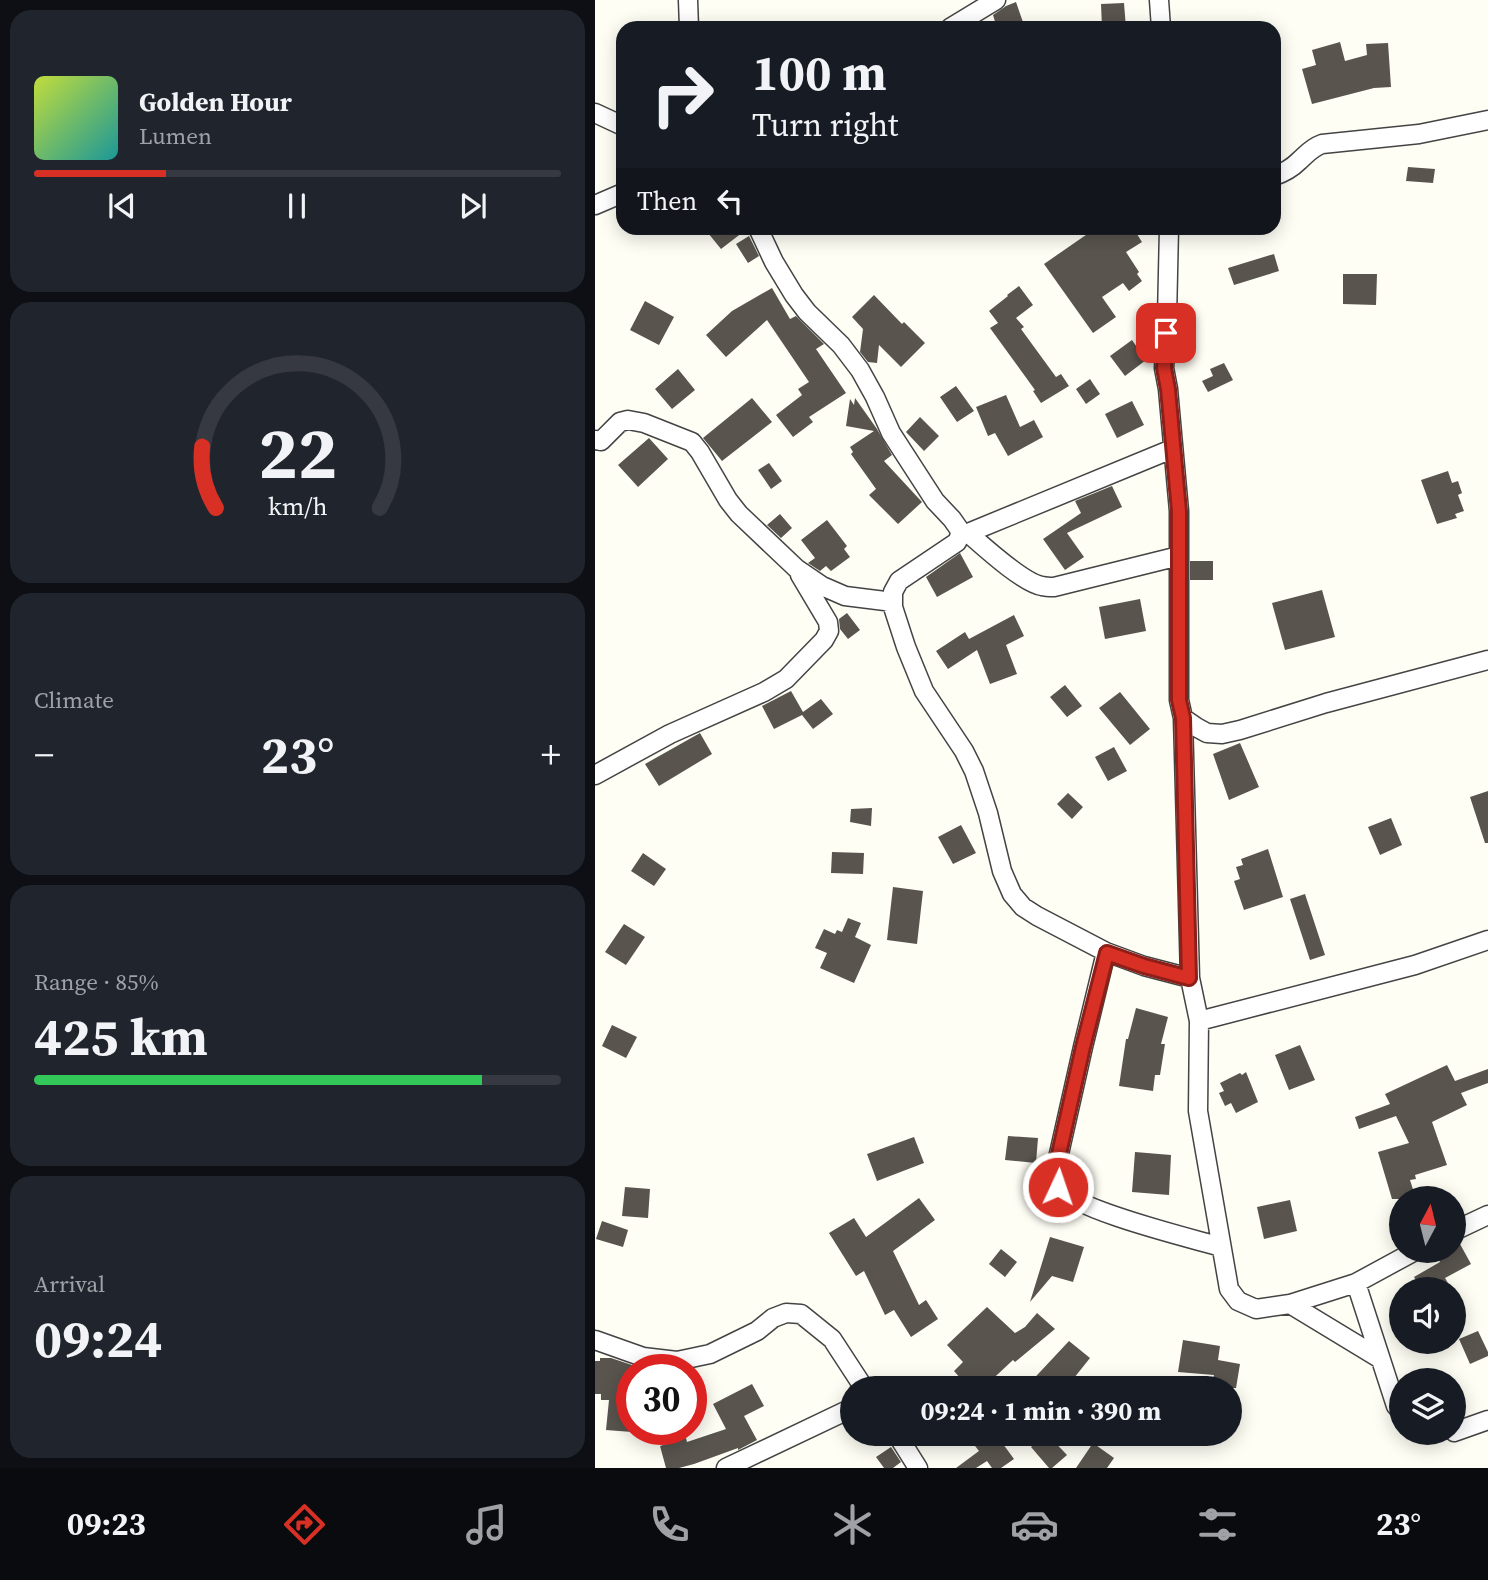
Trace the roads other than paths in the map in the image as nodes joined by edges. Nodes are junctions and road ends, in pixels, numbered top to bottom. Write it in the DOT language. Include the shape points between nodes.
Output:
graph roads {
  1 [pos="688,0"];
  2 [pos="996,0"];
  3 [pos="1159,0"];
  4 [pos="689,21"];
  5 [pos="962,21"];
  6 [pos="1160,21"];
  7 [pos="595,113"];
  8 [pos="1488,120"];
  9 [pos="616,123"];
  10 [pos="1281,174"];
  11 [pos="616,196"];
  12 [pos="595,205"];
  13 [pos="761,235"];
  14 [pos="1169,235"];
  15 [pos="595,440"];
  16 [pos="1173,449"];
  17 [pos="964,534"];
  18 [pos="1179,556"];
  19 [pos="797,569"];
  20 [pos="893,602"];
  21 [pos="1488,660"];
  22 [pos="1183,718"];
  23 [pos="595,775"];
  24 [pos="1488,940"];
  25 [pos="1107,953"];
  26 [pos="1189,978"];
  27 [pos="1199,1021"];
  28 [pos="1488,1215"];
  29 [pos="1467,1225"];
  30 [pos="1221,1247"];
  31 [pos="1391,1264"];
  32 [pos="1356,1283"];
  33 [pos="1290,1304"];
  34 [pos="595,1340"];
  35 [pos="1379,1358"];
  36 [pos="856,1376"];
  37 [pos="1389,1386"];
  38 [pos="840,1414"];
  39 [pos="1488,1420"];
  40 [pos="1466,1428"];
  41 [pos="904,1446"];
  42 [pos="726,1468"];
  43 [pos="918,1468"];
  1 -- 4 [label="street"];
  2 -- 5 [label="street"];
  3 -- 6 [label="street"];
  7 -- 9 [label="street"];
  8 -- 10 [label="street" via="1314,147"];
  11 -- 12 [label="street"];
  13 -- 17 [label="street" via="794,295 860,370 891,433 935,501"];
  14 -- 16 [label="street" via="1164,368"];
  15 -- 19 [label="street" via="601,441 628,420 692,442 739,514"];
  16 -- 17 [label="street"];
  16 -- 18 [label="street"];
  17 -- 18 [label="street" via="1041,586 1053,587"];
  17 -- 20 [label="street" via="899,581"];
  18 -- 22 [label="street" via="1179,700"];
  19 -- 20 [label="street" via="845,596"];
  19 -- 23 [label="street" via="829,631 786,679"];
  20 -- 25 [label="street" via="924,691 974,771 1012,894 1037,916"];
  21 -- 22 [label="street" via="1240,730 1207,733"];
  22 -- 26 [label="street"];
  24 -- 27 [label="street" via="1415,965"];
  25 -- 26 [label="street"];
  25 -- 30 [label="street" via="1054,1176 1058,1187 1075,1200 1120,1218"];
  26 -- 27 [label="street"];
  27 -- 30 [label="street" via="1198,1111"];
  28 -- 29 [label="street"];
  30 -- 33 [label="street" via="1229,1289 1238,1301 1256,1309"];
  31 -- 32 [label="street"];
  32 -- 33 [label="street"];
  32 -- 35 [label="street"];
  33 -- 35 [label="street"];
  34 -- 36 [label="street" via="643,1357 677,1361 710,1354 786,1313 801,1314 832,1339"];
  35 -- 37 [label="street"];
  38 -- 42 [label="street"];
  39 -- 40 [label="street"];
  41 -- 43 [label="street"];
}
